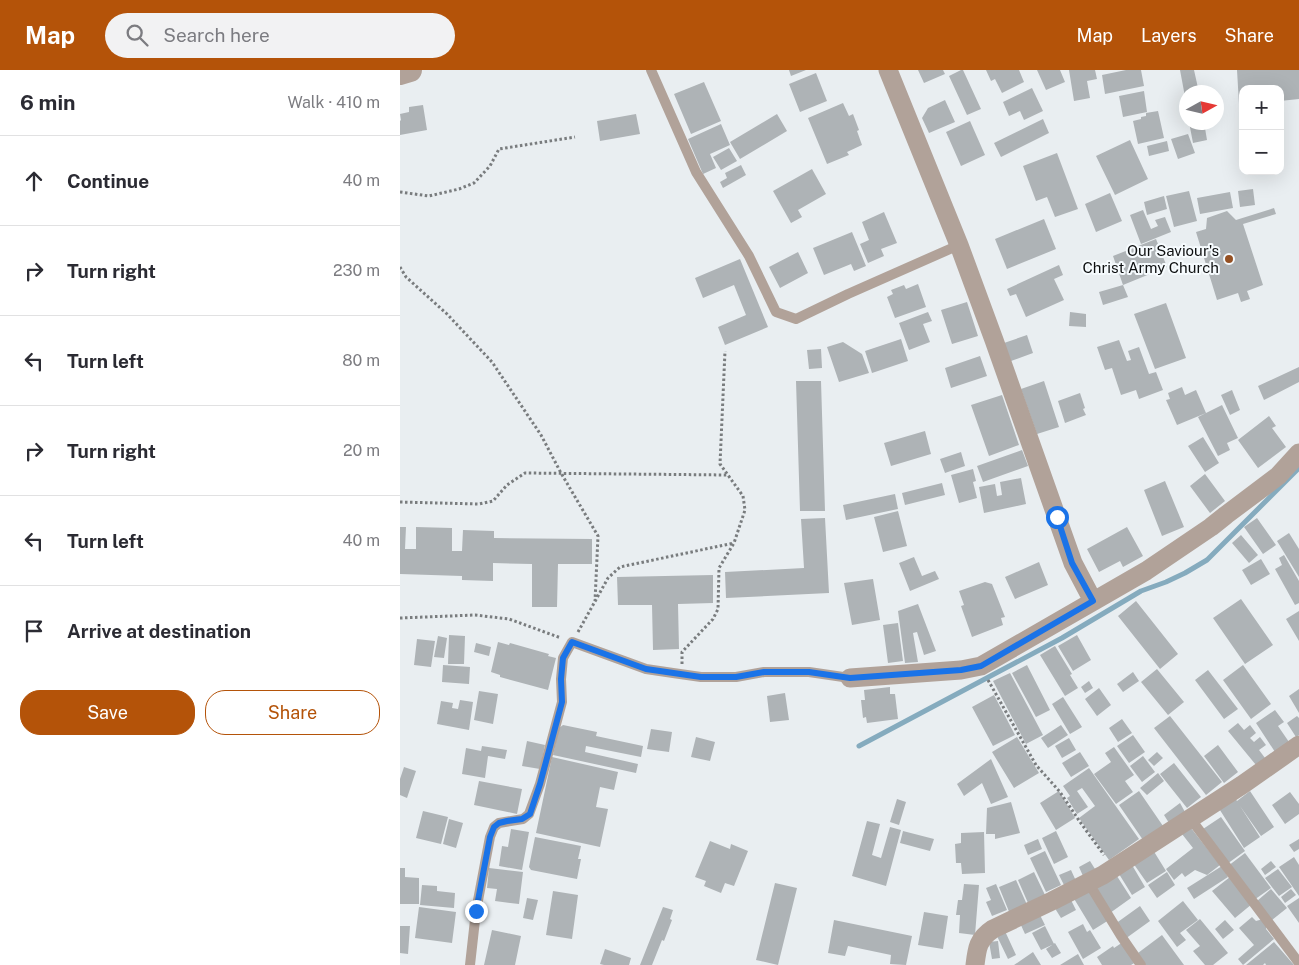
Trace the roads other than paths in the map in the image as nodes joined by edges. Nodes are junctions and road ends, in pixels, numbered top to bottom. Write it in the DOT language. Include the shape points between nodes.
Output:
graph roads {
  1 [pos="410,70"];
  2 [pos="651,70"];
  3 [pos="888,70"];
  4 [pos="400,73"];
  5 [pos="959,245"];
  6 [pos="1299,453"];
  7 [pos="1093,601"];
  8 [pos="850,678"];
  9 [pos="1299,745"];
  10 [pos="1190,818"];
  11 [pos="1088,882"];
  12 [pos="1299,962"];
  13 [pos="470,965"];
  14 [pos="975,965"];
  15 [pos="1141,965"];
  1 -- 4 [label="street"];
  2 -- 5 [label="lane" via="696,172 749,256 776,312 796,319"];
  3 -- 5 [label="street"];
  5 -- 7 [label="street" via="1072,563"];
  6 -- 7 [label="street" via="1278,476 1210,527 1146,571"];
  7 -- 8 [label="street" via="981,666"];
  8 -- 13 [label="lane" via="809,672 701,677 646,669 572,642 563,658 562,702 530,814 522,819 499,823 490,837"];
  9 -- 10 [label="street"];
  10 -- 11 [label="street"];
  10 -- 12 [label="lane"];
  11 -- 14 [label="street" via="986,934 977,950"];
  11 -- 15 [label="lane"];
}
